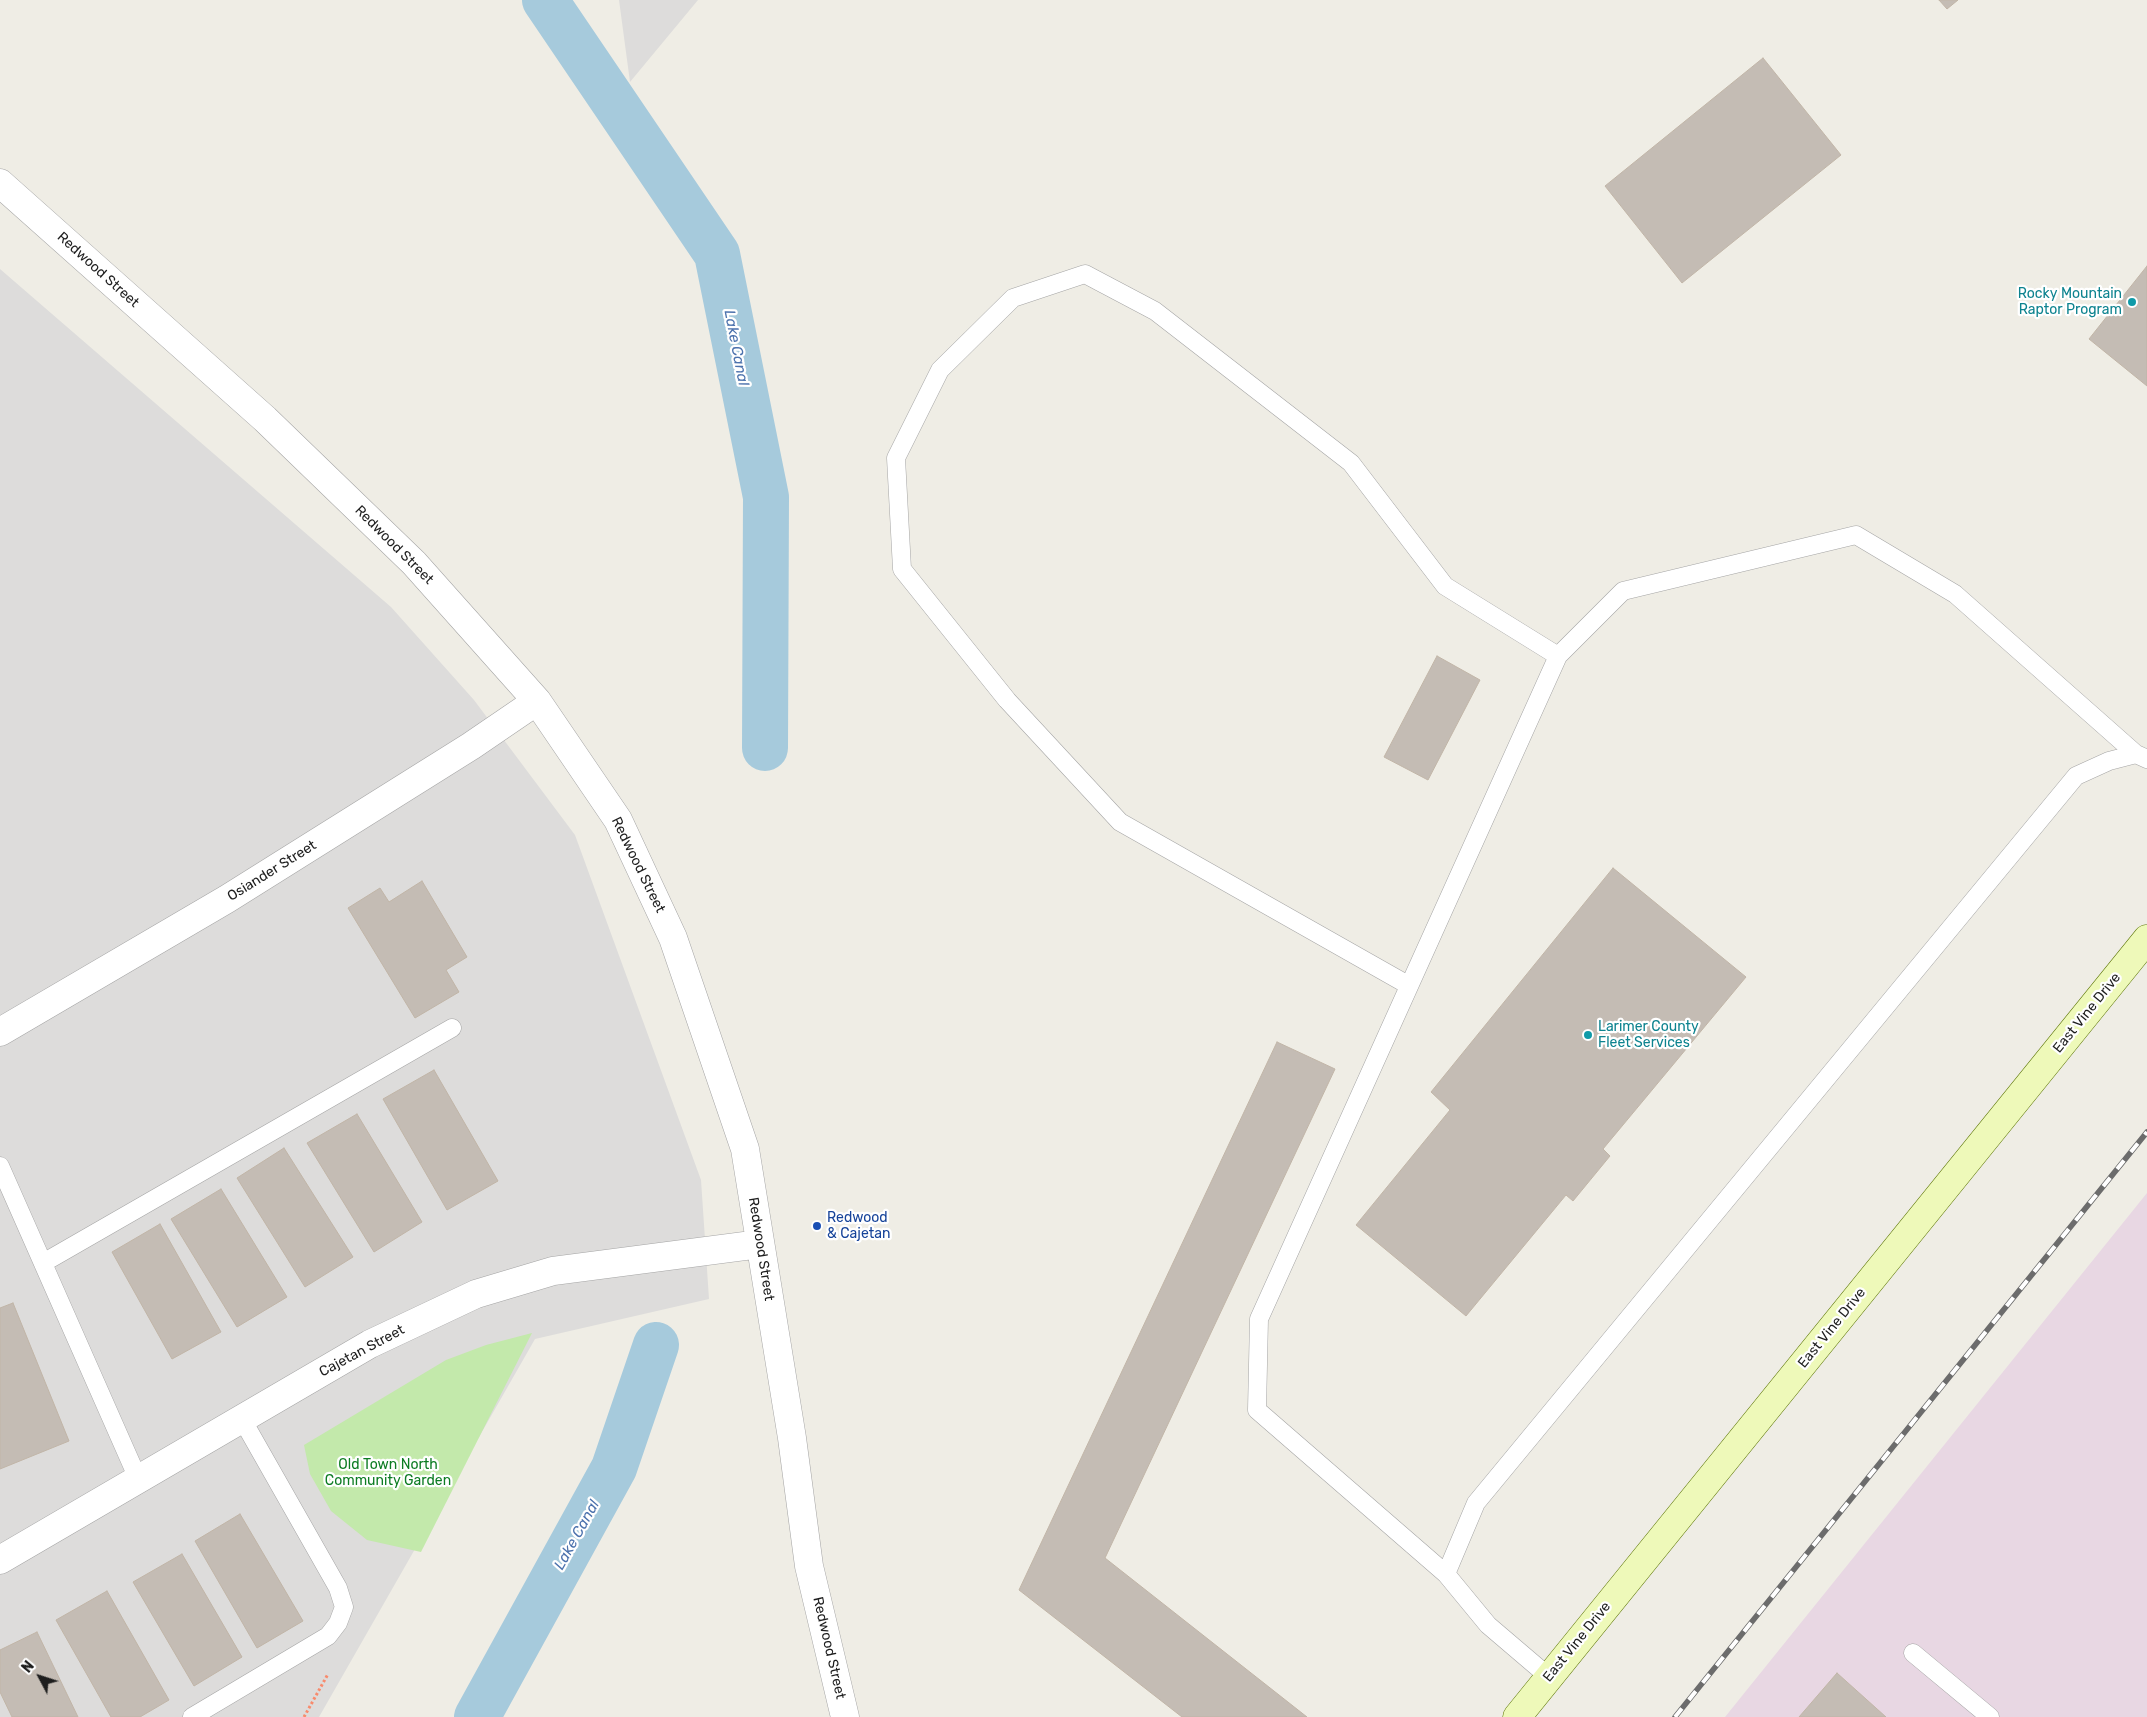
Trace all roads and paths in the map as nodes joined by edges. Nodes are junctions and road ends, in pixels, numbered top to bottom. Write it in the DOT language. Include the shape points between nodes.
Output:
graph roads {
  1 [pos="0,183"];
  2 [pos="1558,656"];
  3 [pos="537,701"];
  4 [pos="2141,757"];
  5 [pos="2147,939"];
  6 [pos="1408,986"];
  7 [pos="452,1028"];
  8 [pos="0,1032"];
  9 [pos="0,1166"];
  10 [pos="760,1244"];
  11 [pos="43,1263"];
  12 [pos="242,1419"];
  13 [pos="139,1481"];
  14 [pos="0,1560"];
  15 [pos="1446,1574"];
  16 [pos="1913,1653"];
  17 [pos="1549,1677"];
  18 [pos="192,1717"];
  19 [pos="845,1717"];
  20 [pos="1517,1717"];
  21 [pos="1990,1717"];
  1 -- 3 [label="street, Redwood Street" via="265,418 414,563"];
  2 -- 4 [label="lane" via="1623,591 1856,535 1955,594"];
  2 -- 6 [label="lane"];
  2 -- 6 [label="lane" via="1445,586 1351,463 1155,311 1085,274 1013,298 940,370 896,458 902,569 1007,700 1120,822"];
  3 -- 8 [label="street, Osiander Street" via="227,899"];
  3 -- 10 [label="street, Redwood Street" via="618,820 673,938 745,1149"];
  4 -- 15 [label="lane" via="2109,761 2076,776 1476,1503"];
  5 -- 17 [label="main road, East Vine Drive"];
  6 -- 15 [label="lane" via="1259,1320 1257,1410"];
  7 -- 11 [label="lane"];
  9 -- 11 [label="lane"];
  10 -- 12 [label="street, Cajetan Street" via="553,1271 476,1294 370,1344"];
  10 -- 19 [label="street, Redwood Street" via="810,1566"];
  11 -- 13 [label="lane"];
  12 -- 13 [label="street, Cajetan Street"];
  12 -- 18 [label="lane" via="338,1588 344,1606 338,1623 328,1636"];
  13 -- 14 [label="street, Cajetan Street"];
  15 -- 17 [label="lane" via="1488,1625"];
  16 -- 21 [label="lane"];
  17 -- 20 [label="main road, East Vine Drive"];
}
